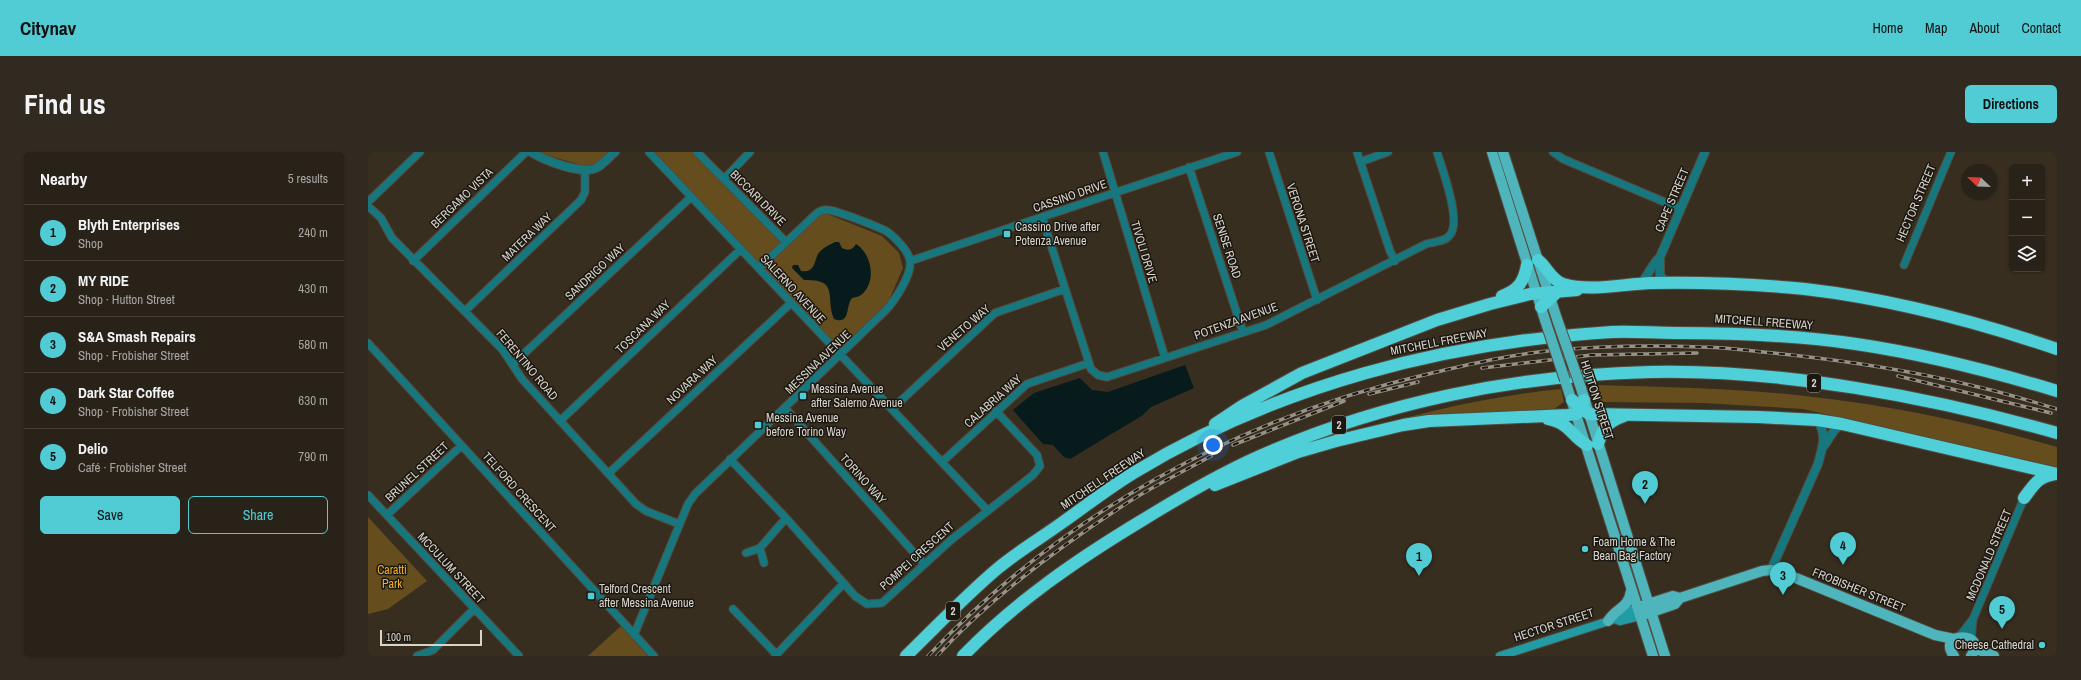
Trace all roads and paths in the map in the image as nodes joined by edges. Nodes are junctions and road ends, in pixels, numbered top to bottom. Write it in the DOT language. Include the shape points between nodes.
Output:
graph roads {
  1 [pos="420,152"];
  2 [pos="526,152"];
  3 [pos="531,152"];
  4 [pos="615,152"];
  5 [pos="649,152"];
  6 [pos="697,152"];
  7 [pos="750,152"];
  8 [pos="1103,152"];
  9 [pos="1237,152"];
  10 [pos="1269,152"];
  11 [pos="1357,152"];
  12 [pos="1388,152"];
  13 [pos="1437,152"];
  14 [pos="1492,152"];
  15 [pos="1503,152"];
  16 [pos="1553,152"];
  17 [pos="1705,152"];
  18 [pos="1952,152"];
  19 [pos="1360,162"];
  20 [pos="1189,168"];
  21 [pos="585,171"];
  22 [pos="724,179"];
  23 [pos="1115,192"];
  24 [pos="691,197"];
  25 [pos="368,202"];
  26 [pos="368,206"];
  27 [pos="1681,209"];
  28 [pos="1042,217"];
  29 [pos="786,242"];
  30 [pos="741,249"];
  31 [pos="1660,257"];
  32 [pos="413,261"];
  33 [pos="910,261"];
  34 [pos="1395,261"];
  35 [pos="1532,262"];
  36 [pos="1904,265"];
  37 [pos="759,268"];
  38 [pos="1641,283"];
  39 [pos="1668,283"];
  40 [pos="1587,287"];
  41 [pos="1065,289"];
  42 [pos="1548,298"];
  43 [pos="1317,300"];
  44 [pos="791,303"];
  45 [pos="1490,304"];
  46 [pos="465,312"];
  47 [pos="1244,332"];
  48 [pos="368,343"];
  49 [pos="2057,348"];
  50 [pos="841,355"];
  51 [pos="1165,358"];
  52 [pos="1089,363"];
  53 [pos="513,364"];
  54 [pos="2057,391"];
  55 [pos="1570,394"];
  56 [pos="786,408"];
  57 [pos="892,409"];
  58 [pos="996,411"];
  59 [pos="1583,412"];
  60 [pos="1631,413"];
  61 [pos="1539,418"];
  62 [pos="1817,420"];
  63 [pos="560,421"];
  64 [pos="1842,424"];
  65 [pos="2057,433"];
  66 [pos="1592,444"];
  67 [pos="461,446"];
  68 [pos="1823,447"];
  69 [pos="1174,451"];
  70 [pos="730,459"];
  71 [pos="942,462"];
  72 [pos="2020,465"];
  73 [pos="609,473"];
  74 [pos="2056,474"];
  75 [pos="368,495"];
  76 [pos="2024,498"];
  77 [pos="1169,504"];
  78 [pos="988,511"];
  79 [pos="387,516"];
  80 [pos="786,518"];
  81 [pos="679,524"];
  82 [pos="760,548"];
  83 [pos="746,553"];
  84 [pos="764,562"];
  85 [pos="924,564"];
  86 [pos="1636,566"];
  87 [pos="1771,570"];
  88 [pos="844,583"];
  89 [pos="1631,590"];
  90 [pos="1664,598"];
  91 [pos="1680,598"];
  92 [pos="1650,608"];
  93 [pos="474,609"];
  94 [pos="733,609"];
  95 [pos="1638,612"];
  96 [pos="1973,619"];
  97 [pos="1612,620"];
  98 [pos="634,635"];
  99 [pos="1954,648"];
  100 [pos="1972,651"];
  101 [pos="776,655"];
  102 [pos="417,656"];
  103 [pos="518,656"];
  104 [pos="654,656"];
  105 [pos="906,656"];
  106 [pos="963,656"];
  107 [pos="1500,656"];
  108 [pos="1653,656"];
  109 [pos="1665,656"];
  110 [pos="1994,656"];
  1 -- 25 [label="street"];
  2 -- 32 [label="street, BERGAMO VISTA"];
  3 -- 21 [label="street" via="538,157"];
  4 -- 21 [label="street" via="596,168"];
  5 -- 24 [label="street, SALERNO AVENUE"];
  6 -- 22 [label="street, BICCARI DRIVE"];
  7 -- 22 [label="street"];
  8 -- 23 [label="street, TIVOLI DRIVE"];
  9 -- 20 [label="street, CASSINO DRIVE"];
  10 -- 43 [label="street, VERONA STREET"];
  11 -- 19 [label="street"];
  12 -- 19 [label="street"];
  13 -- 34 [label="street, POTENZA AVENUE" via="1452,202 1453,231 1449,237 1426,244"];
  14 -- 35 [label="main road, HUTTON STREET"];
  15 -- 35 [label="main road, HUTTON STREET"];
  16 -- 27 [label="street" via="1563,159"];
  17 -- 27 [label="street, CAPE STREET"];
  18 -- 36 [label="street, HECTOR STREET"];
  19 -- 34 [label="street"];
  20 -- 23 [label="street, CASSINO DRIVE"];
  20 -- 47 [label="street, SENISE ROAD"];
  21 -- 46 [label="street, MATERA WAY" via="585,192 582,200"];
  22 -- 29 [label="street, BICCARI DRIVE"];
  23 -- 28 [label="street, CASSINO DRIVE"];
  23 -- 51 [label="street, TIVOLI DRIVE"];
  24 -- 30 [label="street, SALERNO AVENUE"];
  24 -- 53 [label="street, SANDRIGO WAY"];
  26 -- 32 [label="street, FERENTINO ROAD" via="381,218 392,238"];
  27 -- 31 [label="street, CAPE STREET"];
  28 -- 33 [label="street, CASSINO DRIVE"];
  28 -- 41 [label="street, POTENZA AVENUE"];
  29 -- 33 [label="street" via="817,213 829,209 886,231 908,253"];
  29 -- 37 [label="street"];
  30 -- 37 [label="street, SALERNO AVENUE"];
  30 -- 63 [label="street, TOSCANA WAY"];
  31 -- 38 [label="street, CAPE STREET" via="1653,263 1648,276"];
  31 -- 39 [label="street, CAPE STREET" via="1660,276"];
  32 -- 46 [label="street, FERENTINO ROAD"];
  33 -- 50 [label="street, MESSINA AVENUE" via="908,274 895,300"];
  34 -- 43 [label="street, POTENZA AVENUE"];
  35 -- 40 [label="highway" via="1545,265 1552,277 1562,284"];
  35 -- 42 [label="main road, HUTTON STREET"];
  35 -- 45 [label="highway" via="1518,288 1494,298"];
  37 -- 44 [label="street, SALERNO AVENUE"];
  38 -- 39 [label="highway"];
  38 -- 40 [label="highway"];
  39 -- 49 [label="highway" via="1718,283 1805,290 1883,301 1996,328"];
  40 -- 42 [label="highway"];
  41 -- 52 [label="street, POTENZA AVENUE"];
  41 -- 57 [label="street, VENETO WAY" via="995,313"];
  42 -- 45 [label="highway"];
  42 -- 55 [label="main road, HUTTON STREET, bridge" via="1545,320"];
  42 -- 59 [label="main road, HUTTON STREET, bridge" via="1580,388"];
  43 -- 47 [label="street, POTENZA AVENUE" via="1266,325"];
  44 -- 50 [label="street, SALERNO AVENUE"];
  44 -- 73 [label="street, NOVARA WAY"];
  45 -- 69 [label="highway" via="1437,320 1302,373 1242,406"];
  46 -- 53 [label="street, FERENTINO ROAD" via="502,349"];
  47 -- 51 [label="street, POTENZA AVENUE"];
  48 -- 67 [label="street, TELFORD CRESCENT"];
  50 -- 56 [label="street, MESSINA AVENUE"];
  50 -- 57 [label="street, SALERNO AVENUE"];
  51 -- 52 [label="street, POTENZA AVENUE" via="1107,377 1098,375"];
  52 -- 58 [label="street, CALABRIA WAY" via="1027,384"];
  53 -- 63 [label="street, FERENTINO ROAD" via="522,379"];
  54 -- 69 [label="highway, MITCHELL FREEWAY / 2" via="1963,364 1853,343 1745,334 1615,332 1518,342 1406,361 1275,404"];
  55 -- 59 [label="highway"];
  56 -- 70 [label="street, MESSINA AVENUE"];
  56 -- 85 [label="street, TORINO WAY"];
  57 -- 71 [label="street, SALERNO AVENUE"];
  58 -- 71 [label="street, CALABRIA WAY"];
  58 -- 78 [label="street, POMPEI CRESCENT" via="1037,455 1040,466 1034,475"];
  59 -- 60 [label="highway"];
  59 -- 61 [label="highway"];
  59 -- 66 [label="main road, HUTTON STREET"];
  60 -- 62 [label="highway"];
  60 -- 66 [label="highway" via="1610,421"];
  61 -- 66 [label="highway" via="1563,424 1579,440"];
  61 -- 77 [label="highway" via="1429,421 1379,430 1298,452"];
  62 -- 64 [label="highway"];
  62 -- 68 [label="street" via="1823,429"];
  63 -- 73 [label="street, FERENTINO ROAD"];
  64 -- 68 [label="street" via="1832,432"];
  64 -- 72 [label="highway"];
  65 -- 77 [label="highway, 2" via="1925,401 1788,380 1653,372 1566,377 1466,392 1408,405 1343,424 1259,456"];
  66 -- 86 [label="main road, HUTTON STREET"];
  66 -- 89 [label="main road, HUTTON STREET"];
  67 -- 79 [label="street, BRUNEL STREET"];
  67 -- 98 [label="street, TELFORD CRESCENT"];
  68 -- 87 [label="street" via="1818,464"];
  69 -- 105 [label="highway, MITCHELL FREEWAY / 2" via="1134,472 998,568"];
  70 -- 80 [label="street, POMPEI CRESCENT"];
  70 -- 81 [label="street, MESSINA AVENUE" via="694,494"];
  71 -- 78 [label="street, SALERNO AVENUE"];
  72 -- 74 [label="highway"];
  72 -- 76 [label="highway" via="2028,477"];
  73 -- 81 [label="street, FERENTINO ROAD" via="636,504 646,511"];
  74 -- 76 [label="highway" via="2043,476"];
  75 -- 79 [label="street, MCCULUM STREET"];
  76 -- 96 [label="street, MCDONALD STREET"];
  77 -- 106 [label="highway, 2" via="1058,575 1022,603"];
  78 -- 85 [label="street, POMPEI CRESCENT"];
  79 -- 93 [label="street, MCCULUM STREET"];
  80 -- 82 [label="street"];
  80 -- 88 [label="street, POMPEI CRESCENT"];
  81 -- 98 [label="street, MESSINA AVENUE"];
  82 -- 83 [label="street"];
  82 -- 84 [label="street"];
  85 -- 88 [label="street, POMPEI CRESCENT" via="882,603 867,604 855,596"];
  86 -- 90 [label="main road" via="1645,576 1654,594"];
  86 -- 92 [label="main road, HUTTON STREET"];
  87 -- 91 [label="main road, HECTOR STREET"];
  87 -- 99 [label="main road, FROBISHER STREET" via="1935,635"];
  88 -- 101 [label="street"];
  89 -- 95 [label="main road, HUTTON STREET"];
  89 -- 97 [label="main road" via="1630,600 1614,613"];
  90 -- 91 [label="main road, HECTOR STREET"];
  90 -- 92 [label="main road, HECTOR STREET"];
  91 -- 92 [label="main road, HECTOR STREET" via="1674,604"];
  92 -- 95 [label="main road, HECTOR STREET"];
  92 -- 109 [label="main road, HUTTON STREET"];
  93 -- 102 [label="street" via="433,650"];
  93 -- 103 [label="street, MCCULUM STREET"];
  94 -- 101 [label="street"];
  95 -- 97 [label="main road, HECTOR STREET" via="1620,621"];
  95 -- 108 [label="main road, HUTTON STREET"];
  96 -- 99 [label="street, MCDONALD STREET"];
  96 -- 100 [label="street, MCDONALD STREET"];
  97 -- 107 [label="main road, HECTOR STREET"];
  98 -- 104 [label="street, TELFORD CRESCENT"];
  99 -- 100 [label="main road, FROBISHER STREET" via="1965,636"];
  100 -- 110 [label="main road, FROBISHER STREET"];
}
